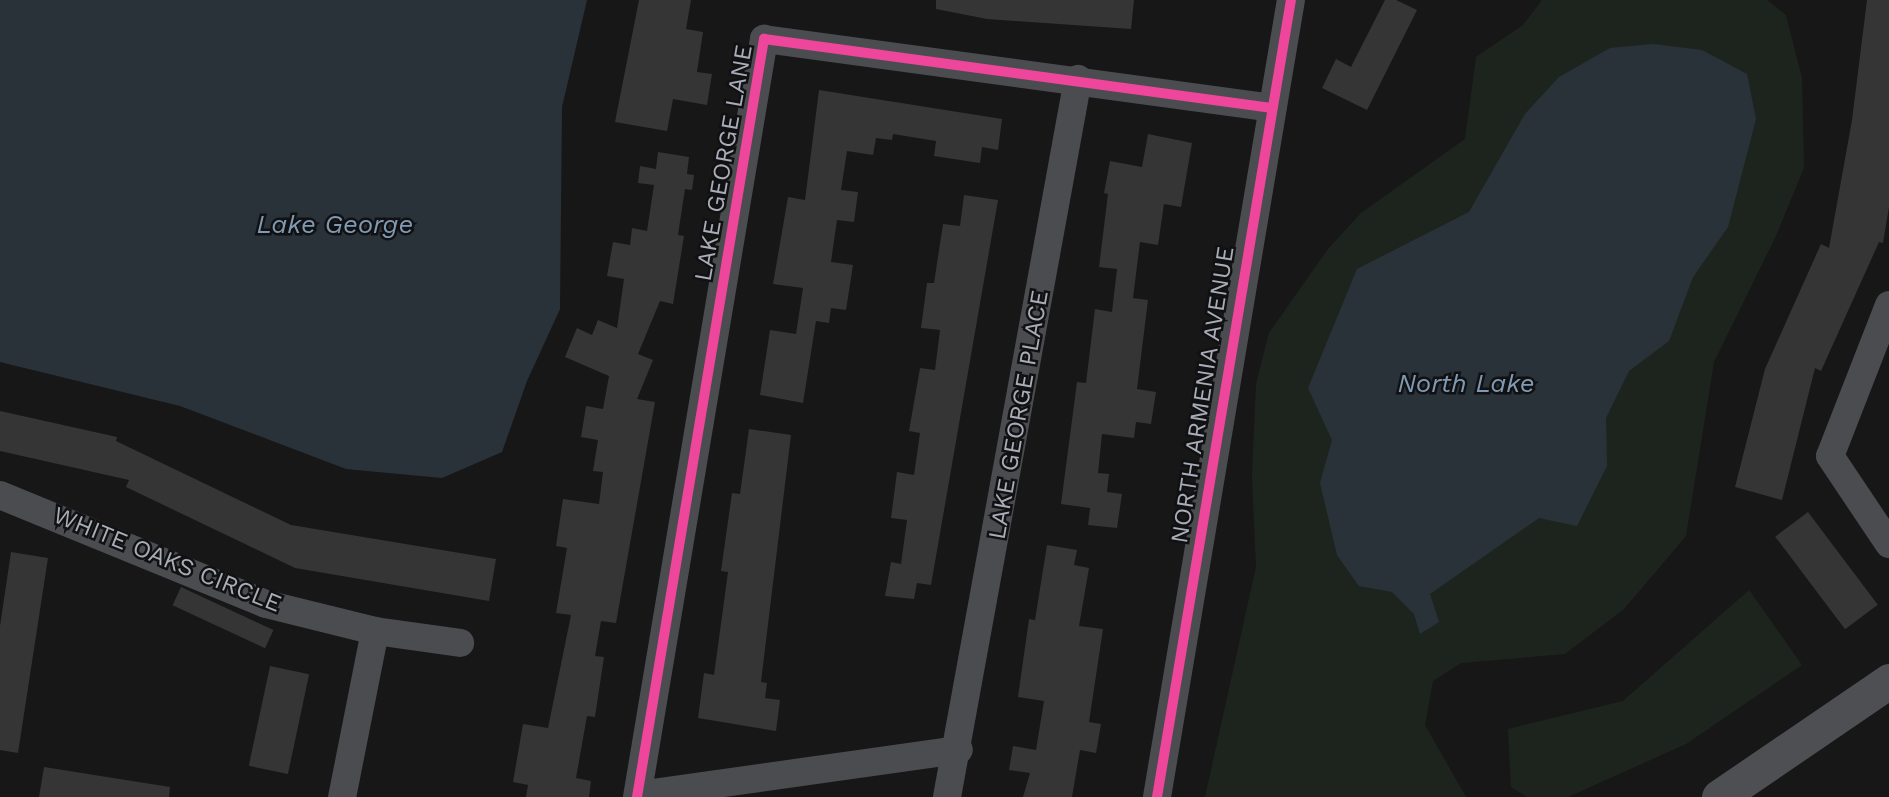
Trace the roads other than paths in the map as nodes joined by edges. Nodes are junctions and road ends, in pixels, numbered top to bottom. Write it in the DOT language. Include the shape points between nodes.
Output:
graph roads {
  1 [pos="1291,0"];
  2 [pos="1078,79"];
  3 [pos="1272,108"];
  4 [pos="1889,305"];
  5 [pos="0,495"];
  6 [pos="1889,544"];
  7 [pos="375,631"];
  8 [pos="460,643"];
  9 [pos="1889,681"];
  10 [pos="959,750"];
  11 [pos="637,796"];
  12 [pos="342,797"];
  13 [pos="947,797"];
  14 [pos="1157,797"];
  15 [pos="1719,797"];
  1 -- 3 [label="street, NORTH ARMENIA AVENUE"];
  2 -- 3 [label="street, LAKE GEORGE LANE"];
  2 -- 10 [label="street, LAKE GEORGE PLACE"];
  2 -- 11 [label="street, LAKE GEORGE LANE" via="764,39"];
  3 -- 14 [label="street, NORTH ARMENIA AVENUE"];
  4 -- 6 [label="street" via="1830,456"];
  5 -- 7 [label="street, WHITE OAKS CIRCLE" via="266,604"];
  7 -- 8 [label="street, WHITE OAKS CIRCLE"];
  7 -- 12 [label="street"];
  9 -- 15 [label="main road"];
  10 -- 11 [label="street"];
  10 -- 13 [label="street, LAKE GEORGE PLACE"];
}
